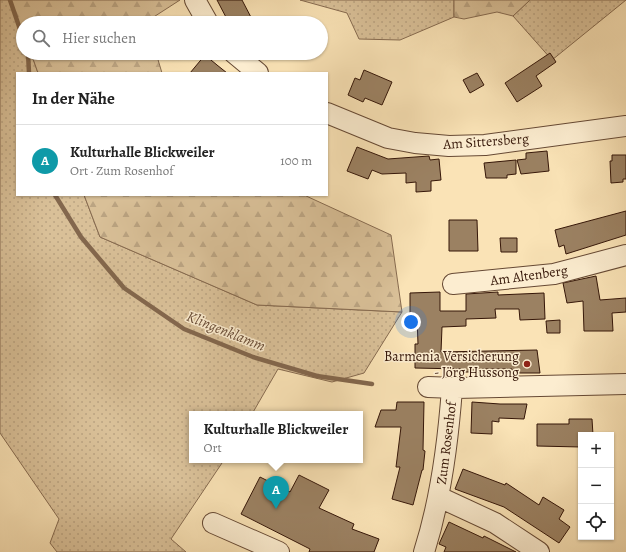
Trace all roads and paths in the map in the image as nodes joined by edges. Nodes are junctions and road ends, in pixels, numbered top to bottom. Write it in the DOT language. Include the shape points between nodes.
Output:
graph roads {
  1 [pos="195,0"];
  2 [pos="204,16"];
  3 [pos="242,60"];
  4 [pos="257,72"];
  5 [pos="328,113"];
  6 [pos="626,126"];
  7 [pos="626,255"];
  8 [pos="453,284"];
  9 [pos="626,384"];
  10 [pos="428,387"];
  11 [pos="452,388"];
  12 [pos="439,497"];
  13 [pos="213,523"];
  14 [pos="279,552"];
  15 [pos="424,552"];
  16 [pos="539,552"];
  1 -- 2 [label="street"];
  3 -- 4 [label="street"];
  5 -- 6 [label="street, Am Sittersberg" via="388,138 449,146 485,145"];
  7 -- 8 [label="street, Am Altenberg" via="554,274"];
  9 -- 11 [label="street, Zum Rosenhof"];
  10 -- 11 [label="street, Zum Rosenhof"];
  11 -- 12 [label="street, Zum Rosenhof" via="450,428"];
  12 -- 15 [label="street, Zum Rosenhof"];
  12 -- 16 [label="street, Zum Rosenhof" via="495,523"];
  13 -- 14 [label="street"];
}
